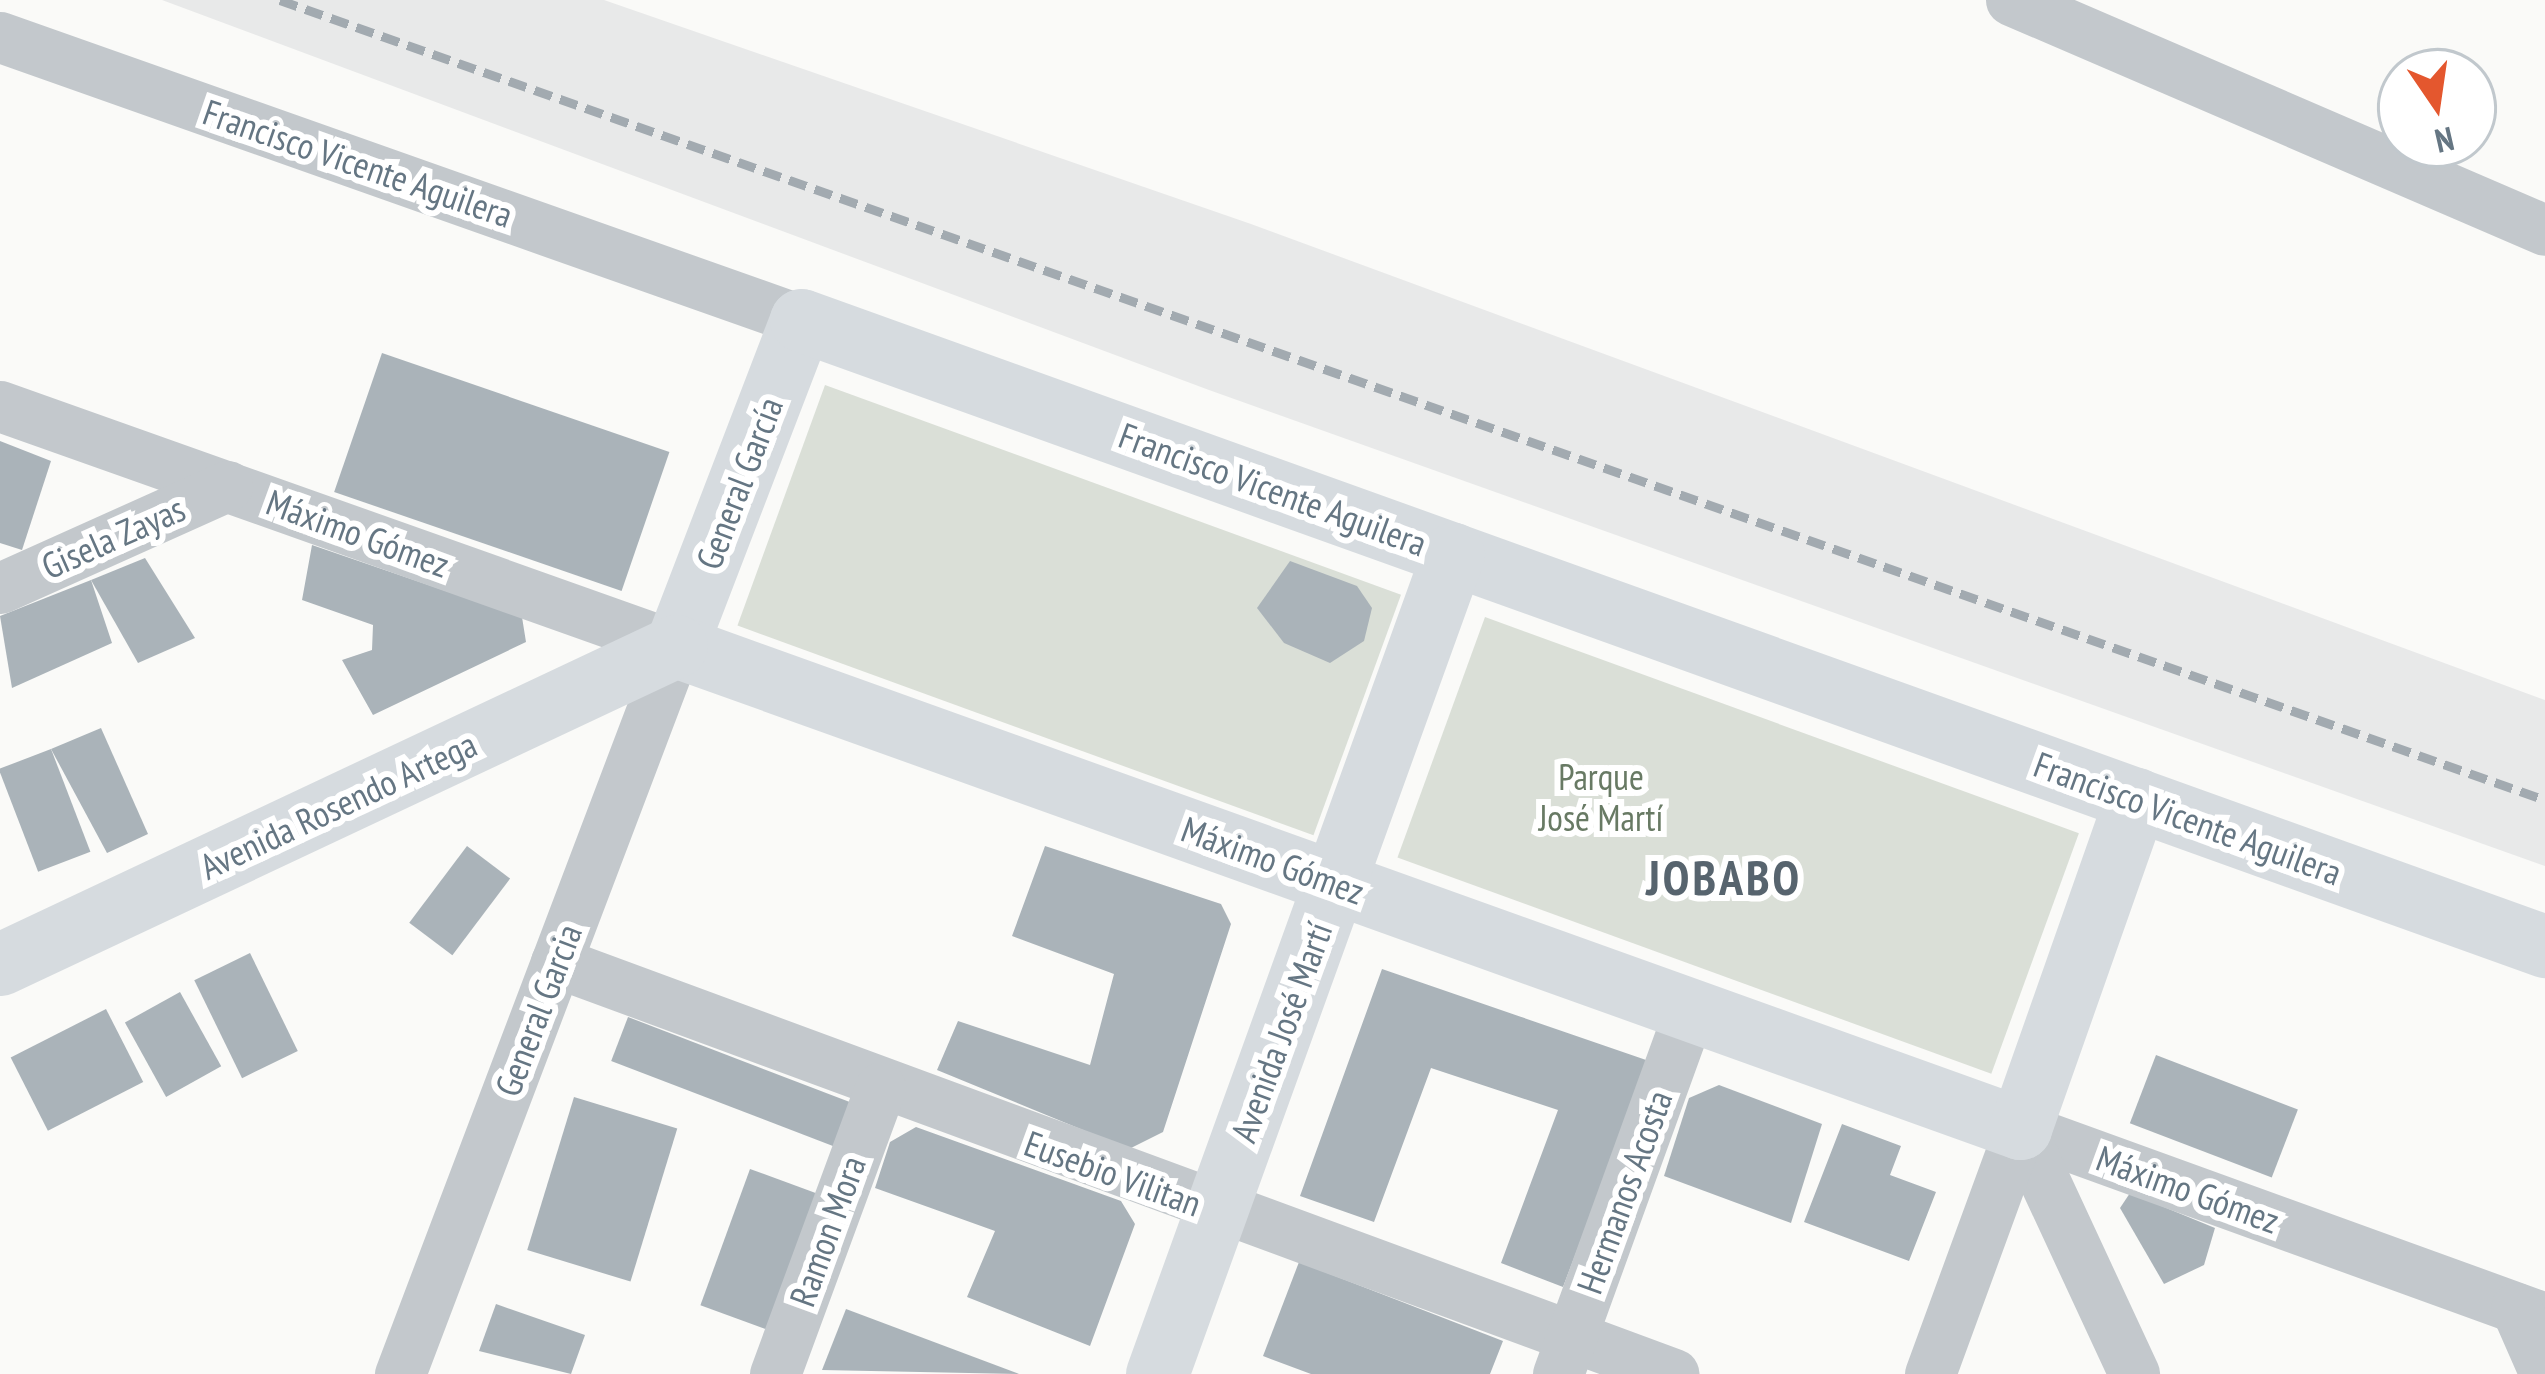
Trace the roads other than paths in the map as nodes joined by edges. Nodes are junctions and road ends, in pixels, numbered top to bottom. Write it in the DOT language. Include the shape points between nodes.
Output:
graph roads {
  1 [pos="2011,0"];
  2 [pos="0,37"];
  3 [pos="2545,230"];
  4 [pos="801,320"];
  5 [pos="0,406"];
  6 [pos="227,486"];
  7 [pos="1453,554"];
  8 [pos="0,588"];
  9 [pos="676,646"];
  10 [pos="2136,799"];
  11 [pos="1334,882"];
  12 [pos="2545,946"];
  13 [pos="556,962"];
  14 [pos="0,964"];
  15 [pos="1690,1010"];
  16 [pos="880,1088"];
  17 [pos="2020,1128"];
  18 [pos="1216,1210"];
  19 [pos="2530,1313"];
  20 [pos="1564,1355"];
  21 [pos="400,1374"];
  22 [pos="775,1374"];
  23 [pos="1157,1374"];
  24 [pos="1674,1374"];
  25 [pos="1930,1374"];
  26 [pos="2134,1374"];
  27 [pos="2545,1374"];
  1 -- 3 [label="street"];
  2 -- 4 [label="street, Francisco Vicente Aguilera"];
  4 -- 7 [label="main road, Francisco Vicente Aguilera"];
  4 -- 9 [label="main road, General García"];
  5 -- 6 [label="street, Máximo Gómez"];
  6 -- 8 [label="street, Gisela Zayas"];
  6 -- 9 [label="street, Máximo Gómez"];
  7 -- 10 [label="main road, Francisco Vicente Aguilera"];
  7 -- 11 [label="main road, Avenida José Martí"];
  9 -- 11 [label="main road, Máximo Gómez"];
  9 -- 13 [label="street, General Garcia"];
  9 -- 14 [label="main road, Avenida Rosendo Artega"];
  10 -- 12 [label="main road, Francisco Vicente Aguilera"];
  10 -- 17 [label="main road"];
  11 -- 15 [label="main road, Máximo Gómez"];
  11 -- 18 [label="main road, Avenida José Martí"];
  13 -- 16 [label="street, Eusebio Vilitan"];
  13 -- 21 [label="street, General Garcia"];
  15 -- 17 [label="main road, Máximo Gómez"];
  15 -- 20 [label="street, Hermanos Acosta"];
  16 -- 18 [label="street, Eusebio Vilitan"];
  16 -- 22 [label="street, Ramon Mora"];
  17 -- 19 [label="street, Máximo Gómez"];
  17 -- 25 [label="street"];
  17 -- 26 [label="street"];
  18 -- 20 [label="street, Eusebio Vilitan"];
  18 -- 23 [label="main road, Avenida José Martí"];
  19 -- 27 [label="street"];
  20 -- 24 [label="street, Eusebio Vilitan"];
}
